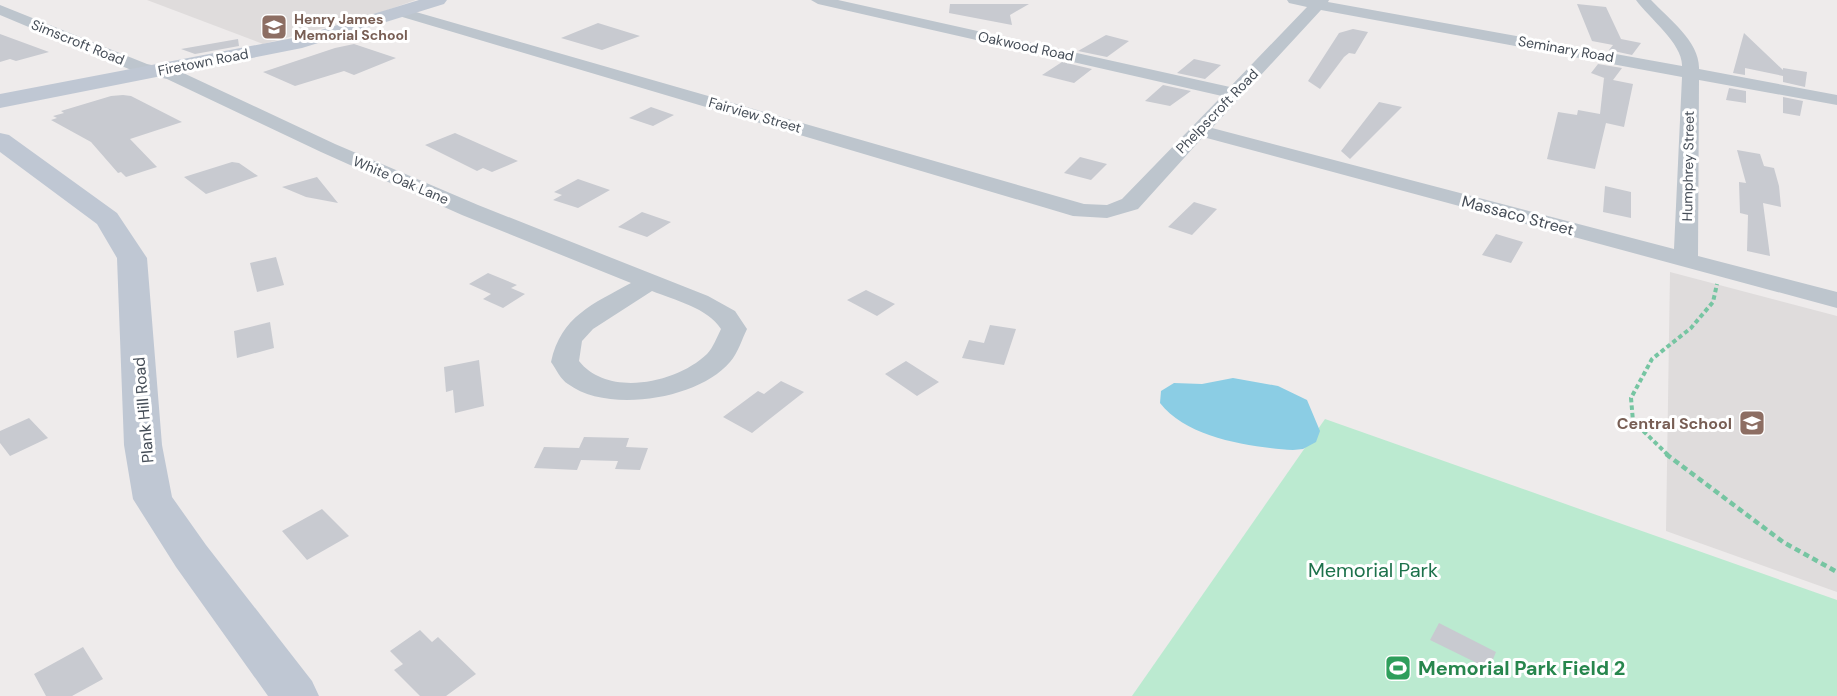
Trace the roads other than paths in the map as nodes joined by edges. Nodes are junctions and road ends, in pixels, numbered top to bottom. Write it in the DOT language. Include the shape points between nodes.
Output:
graph roads {
  1 [pos="438,0"];
  2 [pos="818,0"];
  3 [pos="1294,0"];
  4 [pos="1643,0"];
  5 [pos="1321,2"];
  6 [pos="0,10"];
  7 [pos="404,13"];
  8 [pos="156,71"];
  9 [pos="1689,72"];
  10 [pos="1233,93"];
  11 [pos="1837,100"];
  12 [pos="0,101"];
  13 [pos="1198,130"];
  14 [pos="0,140"];
  15 [pos="1106,212"];
  16 [pos="1686,260"];
  17 [pos="650,282"];
  18 [pos="1837,300"];
  19 [pos="295,696"];
  1 -- 7 [label="street, Firetown Road"];
  2 -- 10 [label="street, Oakwood Road"];
  3 -- 5 [label="street, Seminary Road"];
  4 -- 9 [label="street, Humphrey Street" via="1685,47 1691,58"];
  5 -- 9 [label="street, Seminary Road"];
  5 -- 10 [label="street, Phelpscroft Road"];
  6 -- 8 [label="street, Simscroft Road"];
  7 -- 8 [label="street, Firetown Road" via="302,42"];
  7 -- 15 [label="street, Fairview Street" via="1039,200 1081,211"];
  8 -- 12 [label="street, Firetown Road"];
  8 -- 17 [label="street, White Oak Lane" via="173,75 470,210"];
  9 -- 11 [label="street, Seminary Road"];
  9 -- 16 [label="street, Humphrey Street"];
  10 -- 13 [label="street, Phelpscroft Road"];
  13 -- 15 [label="street, Phelpscroft Road" via="1130,204"];
  13 -- 16 [label="street, Massaco Street"];
  14 -- 19 [label="street, Plank Hill Road" via="107,219 132,258 143,445 153,499"];
  16 -- 18 [label="street, Massaco Street"];
  17 -- 17 [label="street, White Oak Lane" via="726,316 734,329 730,346 704,370 660,390 619,392 582,382 567,369 564,352 570,340 581,326"];
}
